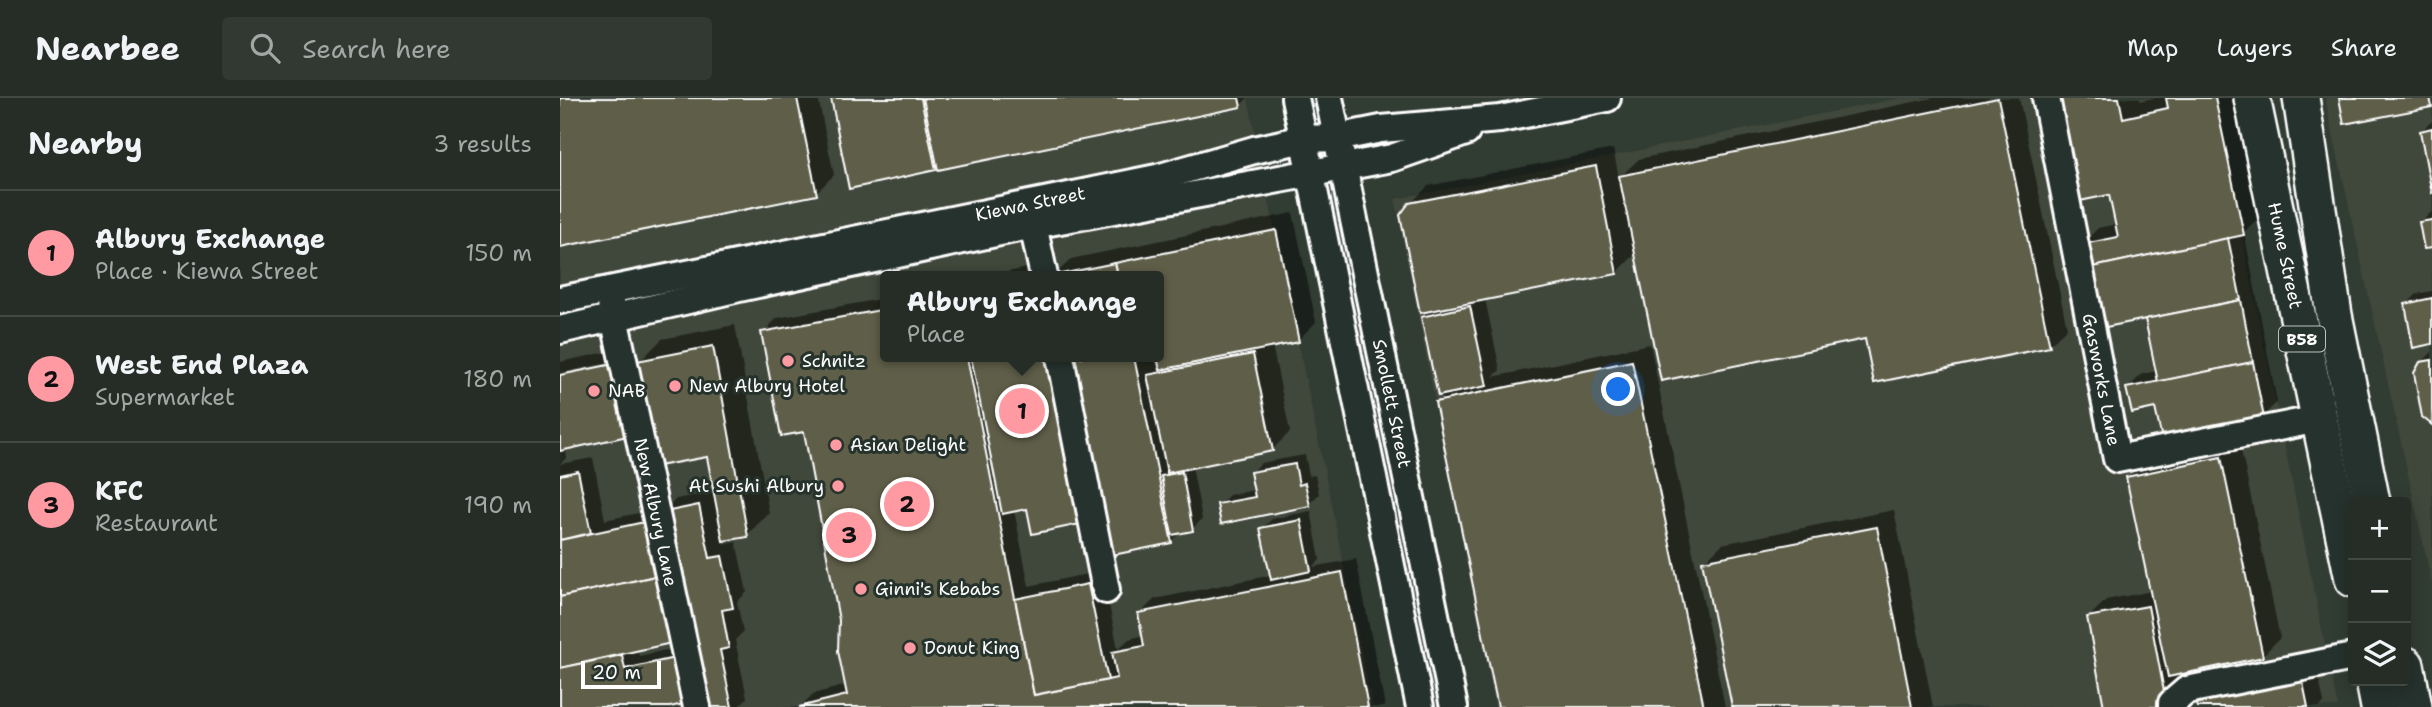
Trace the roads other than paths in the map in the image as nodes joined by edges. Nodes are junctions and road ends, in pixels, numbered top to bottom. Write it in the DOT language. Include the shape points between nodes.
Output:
graph roads {
  1 [pos="1296,98"];
  2 [pos="1329,98"];
  3 [pos="1607,98"];
  4 [pos="2046,98"];
  5 [pos="2252,98"];
  6 [pos="2301,98"];
  7 [pos="1500,119"];
  8 [pos="1336,138"];
  9 [pos="1304,139"];
  10 [pos="1342,168"];
  11 [pos="1311,174"];
  12 [pos="1031,215"];
  13 [pos="1043,271"];
  14 [pos="608,291"];
  15 [pos="560,300"];
  16 [pos="615,317"];
  17 [pos="560,330"];
  18 [pos="1061,362"];
  19 [pos="2319,419"];
  20 [pos="2371,497"];
  21 [pos="2349,560"];
  22 [pos="1106,590"];
  23 [pos="2348,658"];
  24 [pos="2375,686"];
  25 [pos="2410,686"];
  26 [pos="697,707"];
  27 [pos="1420,707"];
  28 [pos="1454,707"];
  29 [pos="2172,707"];
  30 [pos="2379,707"];
  31 [pos="2414,707"];
  1 -- 9 [label="street, Smollett Street"];
  2 -- 8 [label="street, Smollett Street"];
  3 -- 7 [label="street, Kiewa Street"];
  4 -- 19 [label="street, Gasworks Lane" via="2117,459"];
  5 -- 19 [label="main road, Hume Street / B58"];
  6 -- 20 [label="main road, Hume Street / B58" via="2334,315"];
  7 -- 8 [label="street, Kiewa Street" via="1381,129"];
  7 -- 10 [label="street, Kiewa Street" via="1392,158"];
  8 -- 9 [label="street, Kiewa Street"];
  8 -- 10 [label="street, Smollett Street"];
  9 -- 11 [label="street, Smollett Street"];
  9 -- 12 [label="street, Kiewa Street" via="1254,149"];
  10 -- 11 [label="street, Kiewa Street"];
  10 -- 28 [label="street, Smollett Street"];
  11 -- 12 [label="street, Kiewa Street"];
  11 -- 27 [label="street, Smollett Street"];
  12 -- 13 [label="street"];
  12 -- 14 [label="street, Kiewa Street"];
  12 -- 16 [label="street, Kiewa Street"];
  14 -- 15 [label="street, Kiewa Street"];
  14 -- 16 [label="street, New Albury Lane"];
  16 -- 17 [label="street, Kiewa Street"];
  16 -- 26 [label="street, New Albury Lane"];
  18 -- 22 [label="street"];
  19 -- 21 [label="main road, Hume Street / B58"];
  23 -- 29 [label="street" via="2187,690"];
  24 -- 30 [label="main road"];
  25 -- 31 [label="main road"];
}
